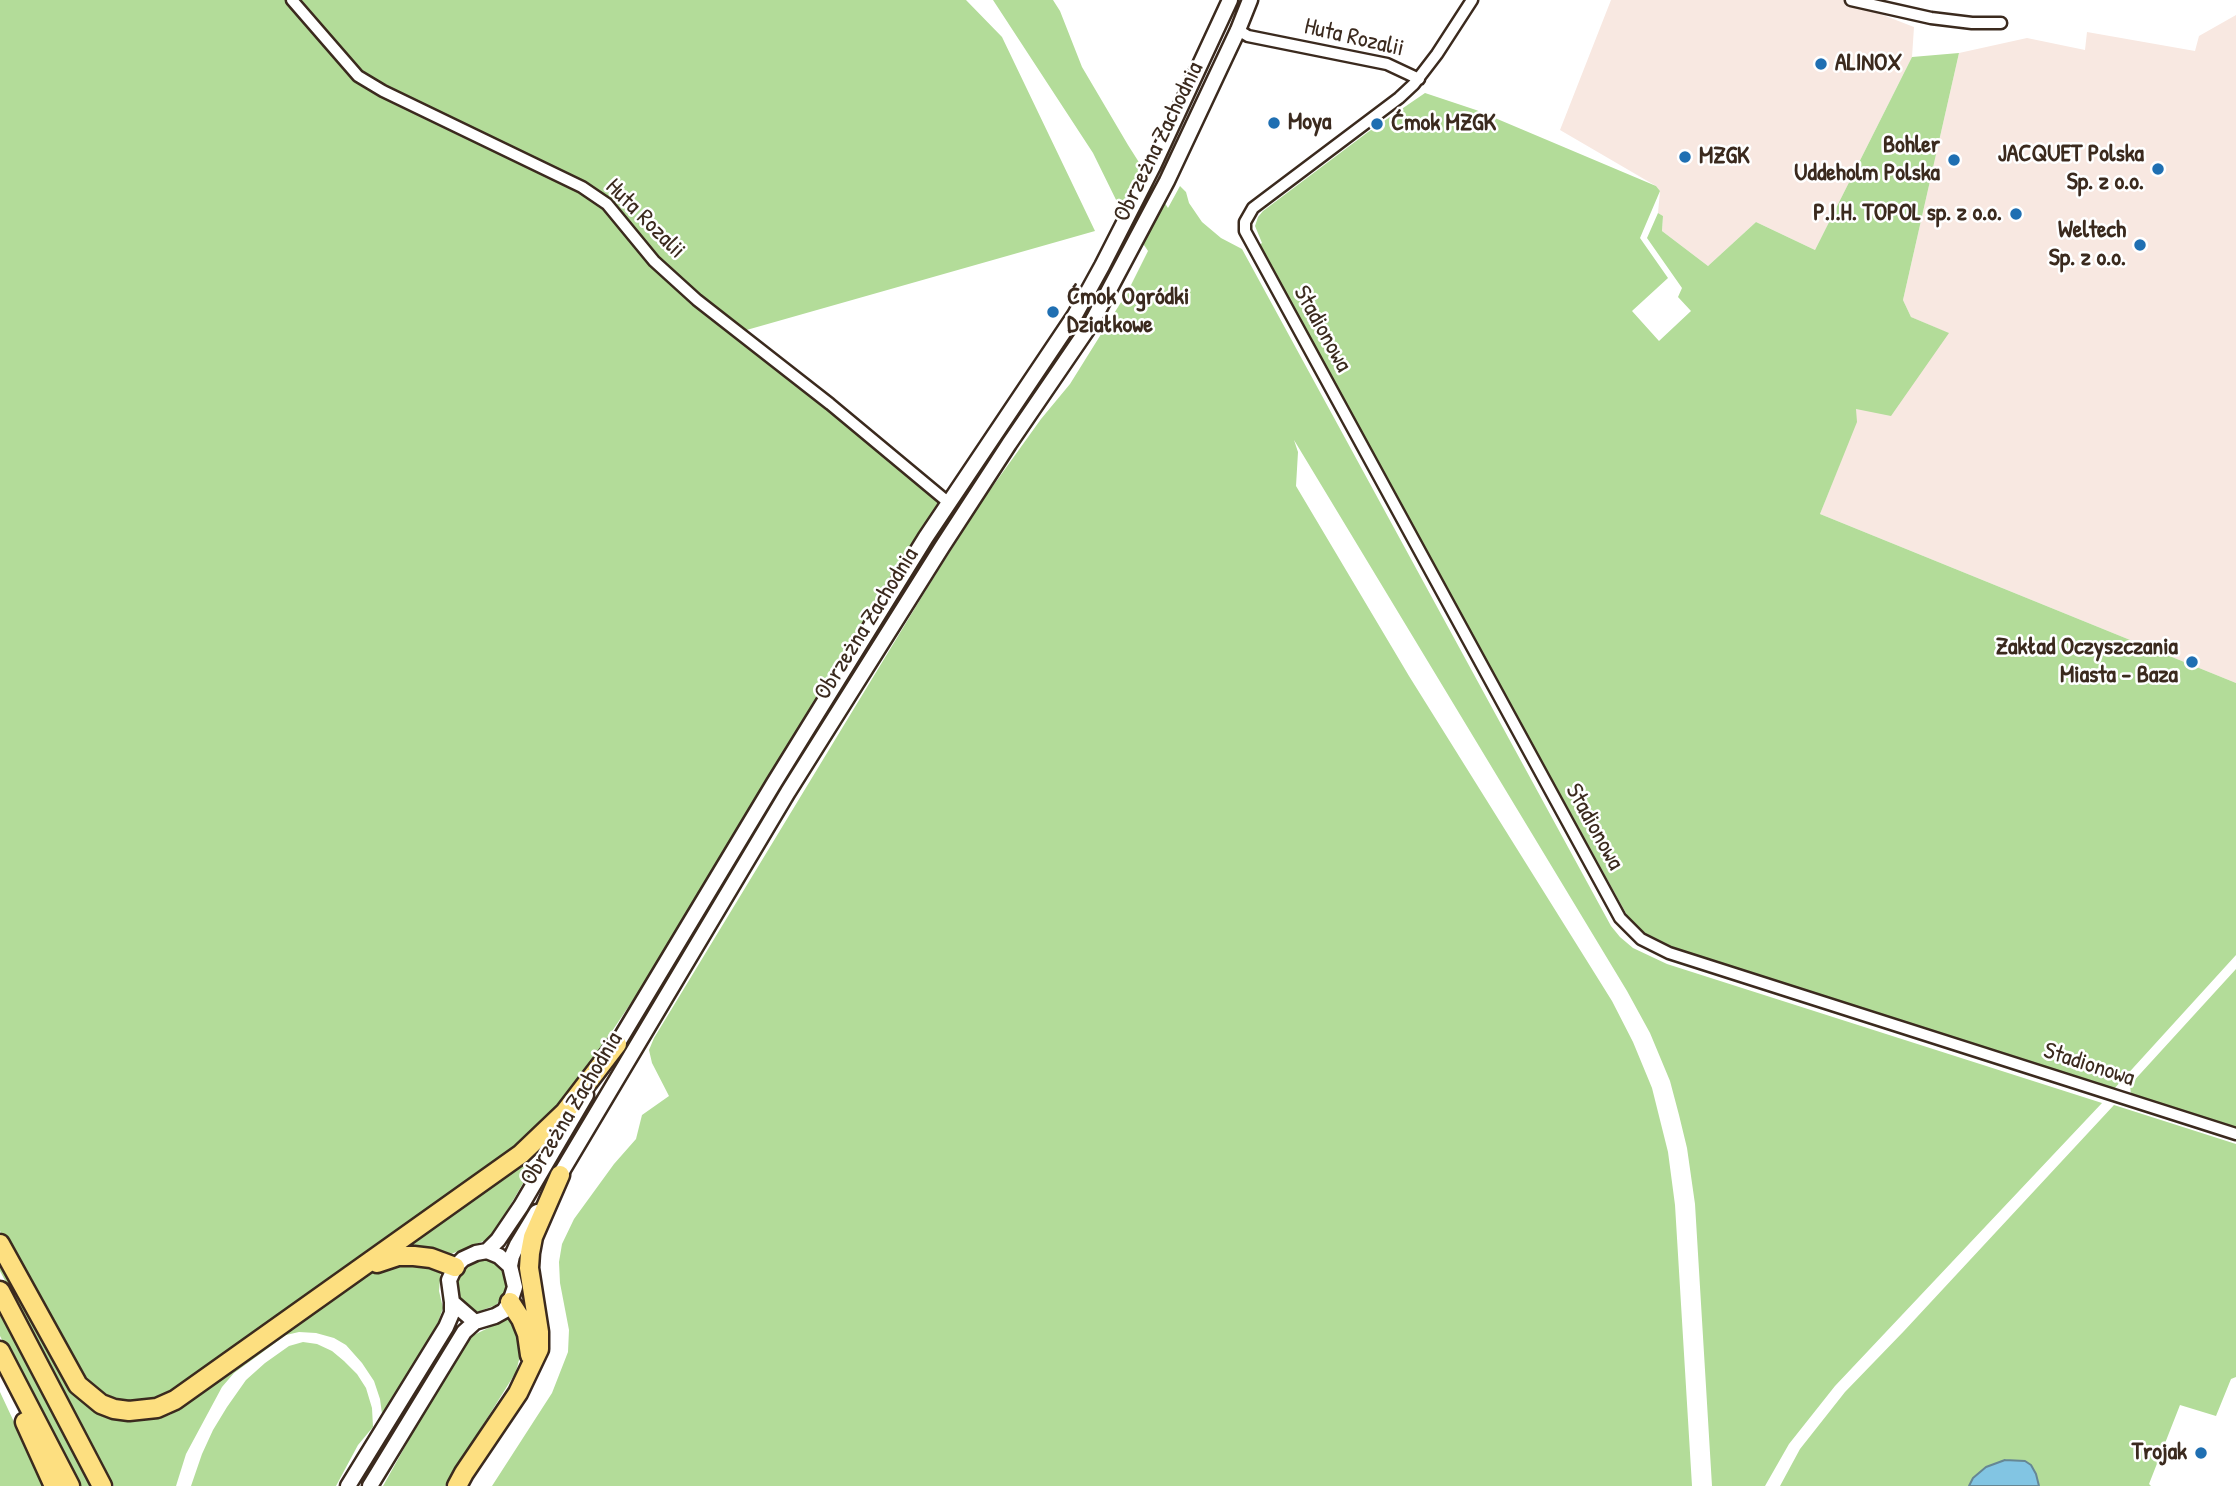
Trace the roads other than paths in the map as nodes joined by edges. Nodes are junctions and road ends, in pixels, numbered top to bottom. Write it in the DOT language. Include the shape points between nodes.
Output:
graph roads {
  1 [pos="292,0"];
  2 [pos="1230,0"];
  3 [pos="1250,0"];
  4 [pos="1472,0"];
  5 [pos="1851,0"];
  6 [pos="2001,23"];
  7 [pos="1238,30"];
  8 [pos="1419,79"];
  9 [pos="949,503"];
  10 [pos="617,1044"];
  11 [pos="2236,1134"];
  12 [pos="560,1175"];
  13 [pos="0,1244"];
  14 [pos="487,1251"];
  15 [pos="455,1266"];
  16 [pos="510,1266"];
  17 [pos="345,1279"];
  18 [pos="0,1291"];
  19 [pos="452,1302"];
  20 [pos="510,1302"];
  21 [pos="475,1322"];
  22 [pos="0,1351"];
  23 [pos="0,1367"];
  24 [pos="530,1369"];
  25 [pos="54,1486"];
  26 [pos="71,1486"];
  27 [pos="102,1486"];
  28 [pos="348,1486"];
  29 [pos="370,1486"];
  30 [pos="457,1486"];
  1 -- 9 [label="street, Huta Rozalii" via="358,76 582,187 607,204 654,261 697,300"];
  2 -- 9 [label="street, Obrzeżna Zachodnia" via="1153,166 1075,315"];
  3 -- 7 [label="street, Obrzeżna Zachodnia"];
  4 -- 8 [label="street, Stadionowa"];
  5 -- 6 [label="street" via="1931,18"];
  7 -- 8 [label="street, Huta Rozalii" via="1248,36 1387,64"];
  7 -- 12 [label="street, Obrzeżna Zachodnia" via="1167,181 1091,324 942,547 788,793"];
  8 -- 11 [label="street, Stadionowa" via="1253,208 1245,231 1620,918 1641,939 1669,953"];
  9 -- 10 [label="street, Obrzeżna Zachodnia"];
  10 -- 14 [label="street, Obrzeżna Zachodnia" via="521,1206"];
  10 -- 17 [label="highway" via="565,1112 521,1154"];
  12 -- 16 [label="street, Obrzeżna Zachodnia" via="517,1245"];
  12 -- 24 [label="highway" via="530,1253 539,1349"];
  13 -- 17 [label="highway" via="78,1385 102,1404 129,1412 175,1401"];
  14 -- 15 [label="street"];
  14 -- 16 [label="street"];
  15 -- 17 [label="highway" via="431,1258 398,1256"];
  15 -- 19 [label="street" via="449,1280"];
  16 -- 20 [label="street" via="515,1287"];
  18 -- 27 [label="highway"];
  19 -- 21 [label="street"];
  19 -- 28 [label="street" via="446,1327"];
  20 -- 21 [label="street" via="504,1311"];
  20 -- 24 [label="highway" via="527,1335"];
  21 -- 29 [label="street" via="464,1332"];
  22 -- 26 [label="highway"];
  23 -- 25 [label="highway"];
  24 -- 30 [label="highway"];
}
